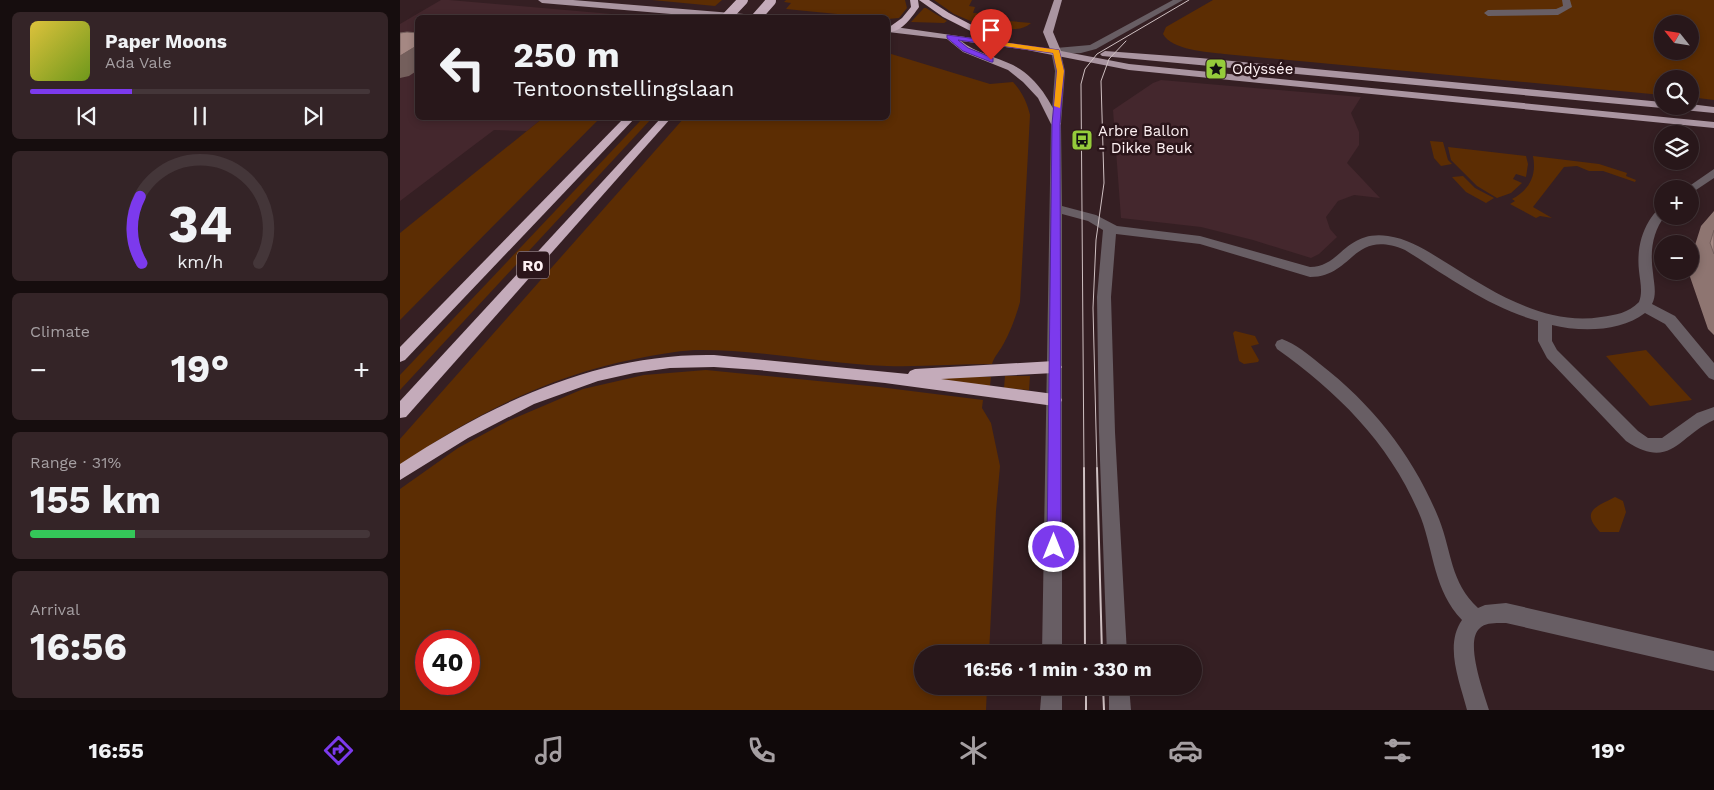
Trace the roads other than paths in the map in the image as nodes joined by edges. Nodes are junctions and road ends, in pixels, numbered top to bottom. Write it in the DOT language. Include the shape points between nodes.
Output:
graph roads {
  1 [pos="542,0"];
  2 [pos="581,0"];
  3 [pos="742,0"];
  4 [pos="772,0"];
  5 [pos="914,0"];
  6 [pos="922,0"];
  7 [pos="1058,0"];
  8 [pos="1179,0"];
  9 [pos="1566,0"];
  10 [pos="618,5"];
  11 [pos="1488,13"];
  12 [pos="724,15"];
  13 [pos="729,15"];
  14 [pos="759,15"];
  15 [pos="890,28"];
  16 [pos="890,29"];
  17 [pos="950,37"];
  18 [pos="1001,43"];
  19 [pos="1056,51"];
  20 [pos="1654,104"];
  21 [pos="1699,109"];
  22 [pos="1714,110"];
  23 [pos="628,120"];
  24 [pos="664,120"];
  25 [pos="1056,124"];
  26 [pos="1714,125"];
  27 [pos="1714,173"];
  28 [pos="1699,184"];
  29 [pos="1056,208"];
  30 [pos="1654,223"];
  31 [pos="1110,228"];
  32 [pos="1643,306"];
  33 [pos="1545,318"];
  34 [pos="1282,345"];
  35 [pos="400,356"];
  36 [pos="1054,367"];
  37 [pos="1714,374"];
  38 [pos="883,377"];
  39 [pos="1054,400"];
  40 [pos="400,412"];
  41 [pos="1714,413"];
  42 [pos="400,473"];
  43 [pos="1474,618"];
  44 [pos="1052,645"];
  45 [pos="1117,645"];
  46 [pos="1714,661"];
  47 [pos="1052,695"];
  48 [pos="1119,695"];
  49 [pos="1051,710"];
  50 [pos="1120,710"];
  51 [pos="1478,710"];
  1 -- 10 [label="main road"];
  2 -- 10 [label="main road"];
  3 -- 13 [label="highway, bridge"];
  4 -- 14 [label="highway, bridge"];
  5 -- 15 [label="highway" via="915,7 909,16"];
  6 -- 18 [label="highway"];
  7 -- 19 [label="main road" via="1048,32"];
  8 -- 19 [label="street" via="1093,47"];
  9 -- 11 [label="street" via="1568,7 1558,12"];
  10 -- 12 [label="main road"];
  16 -- 17 [label="main road"];
  17 -- 18 [label="main road"];
  17 -- 25 [label="main road" via="966,50 1011,68 1027,80 1043,97"];
  18 -- 19 [label="main road"];
  19 -- 20 [label="main road" via="1200,61"];
  19 -- 25 [label="street" via="1060,71"];
  19 -- 26 [label="main road" via="1136,67"];
  21 -- 22 [label="main road"];
  23 -- 35 [label="highway, R0"];
  24 -- 40 [label="highway, R0"];
  25 -- 29 [label="street"];
  27 -- 28 [label="street"];
  29 -- 31 [label="street" via="1092,218"];
  29 -- 36 [label="street"];
  30 -- 32 [label="street" via="1646,246 1648,292"];
  31 -- 33 [label="street" via="1200,240 1317,272 1335,266 1362,242 1397,242 1512,306"];
  31 -- 45 [label="street" via="1104,297"];
  32 -- 33 [label="street" via="1608,323 1584,325"];
  32 -- 37 [label="street" via="1670,320"];
  33 -- 41 [label="street" via="1545,341 1552,354 1641,443 1666,445"];
  34 -- 43 [label="street" via="1306,360 1344,392 1383,433 1415,484 1455,597"];
  36 -- 38 [label="highway"];
  36 -- 39 [label="street"];
  38 -- 39 [label="highway"];
  38 -- 42 [label="highway" via="720,360 636,367 589,378 481,422"];
  39 -- 44 [label="street"];
  43 -- 46 [label="street" via="1493,612 1506,613"];
  43 -- 51 [label="street" via="1463,638"];
  47 -- 49 [label="street"];
  48 -- 50 [label="street"];
}
